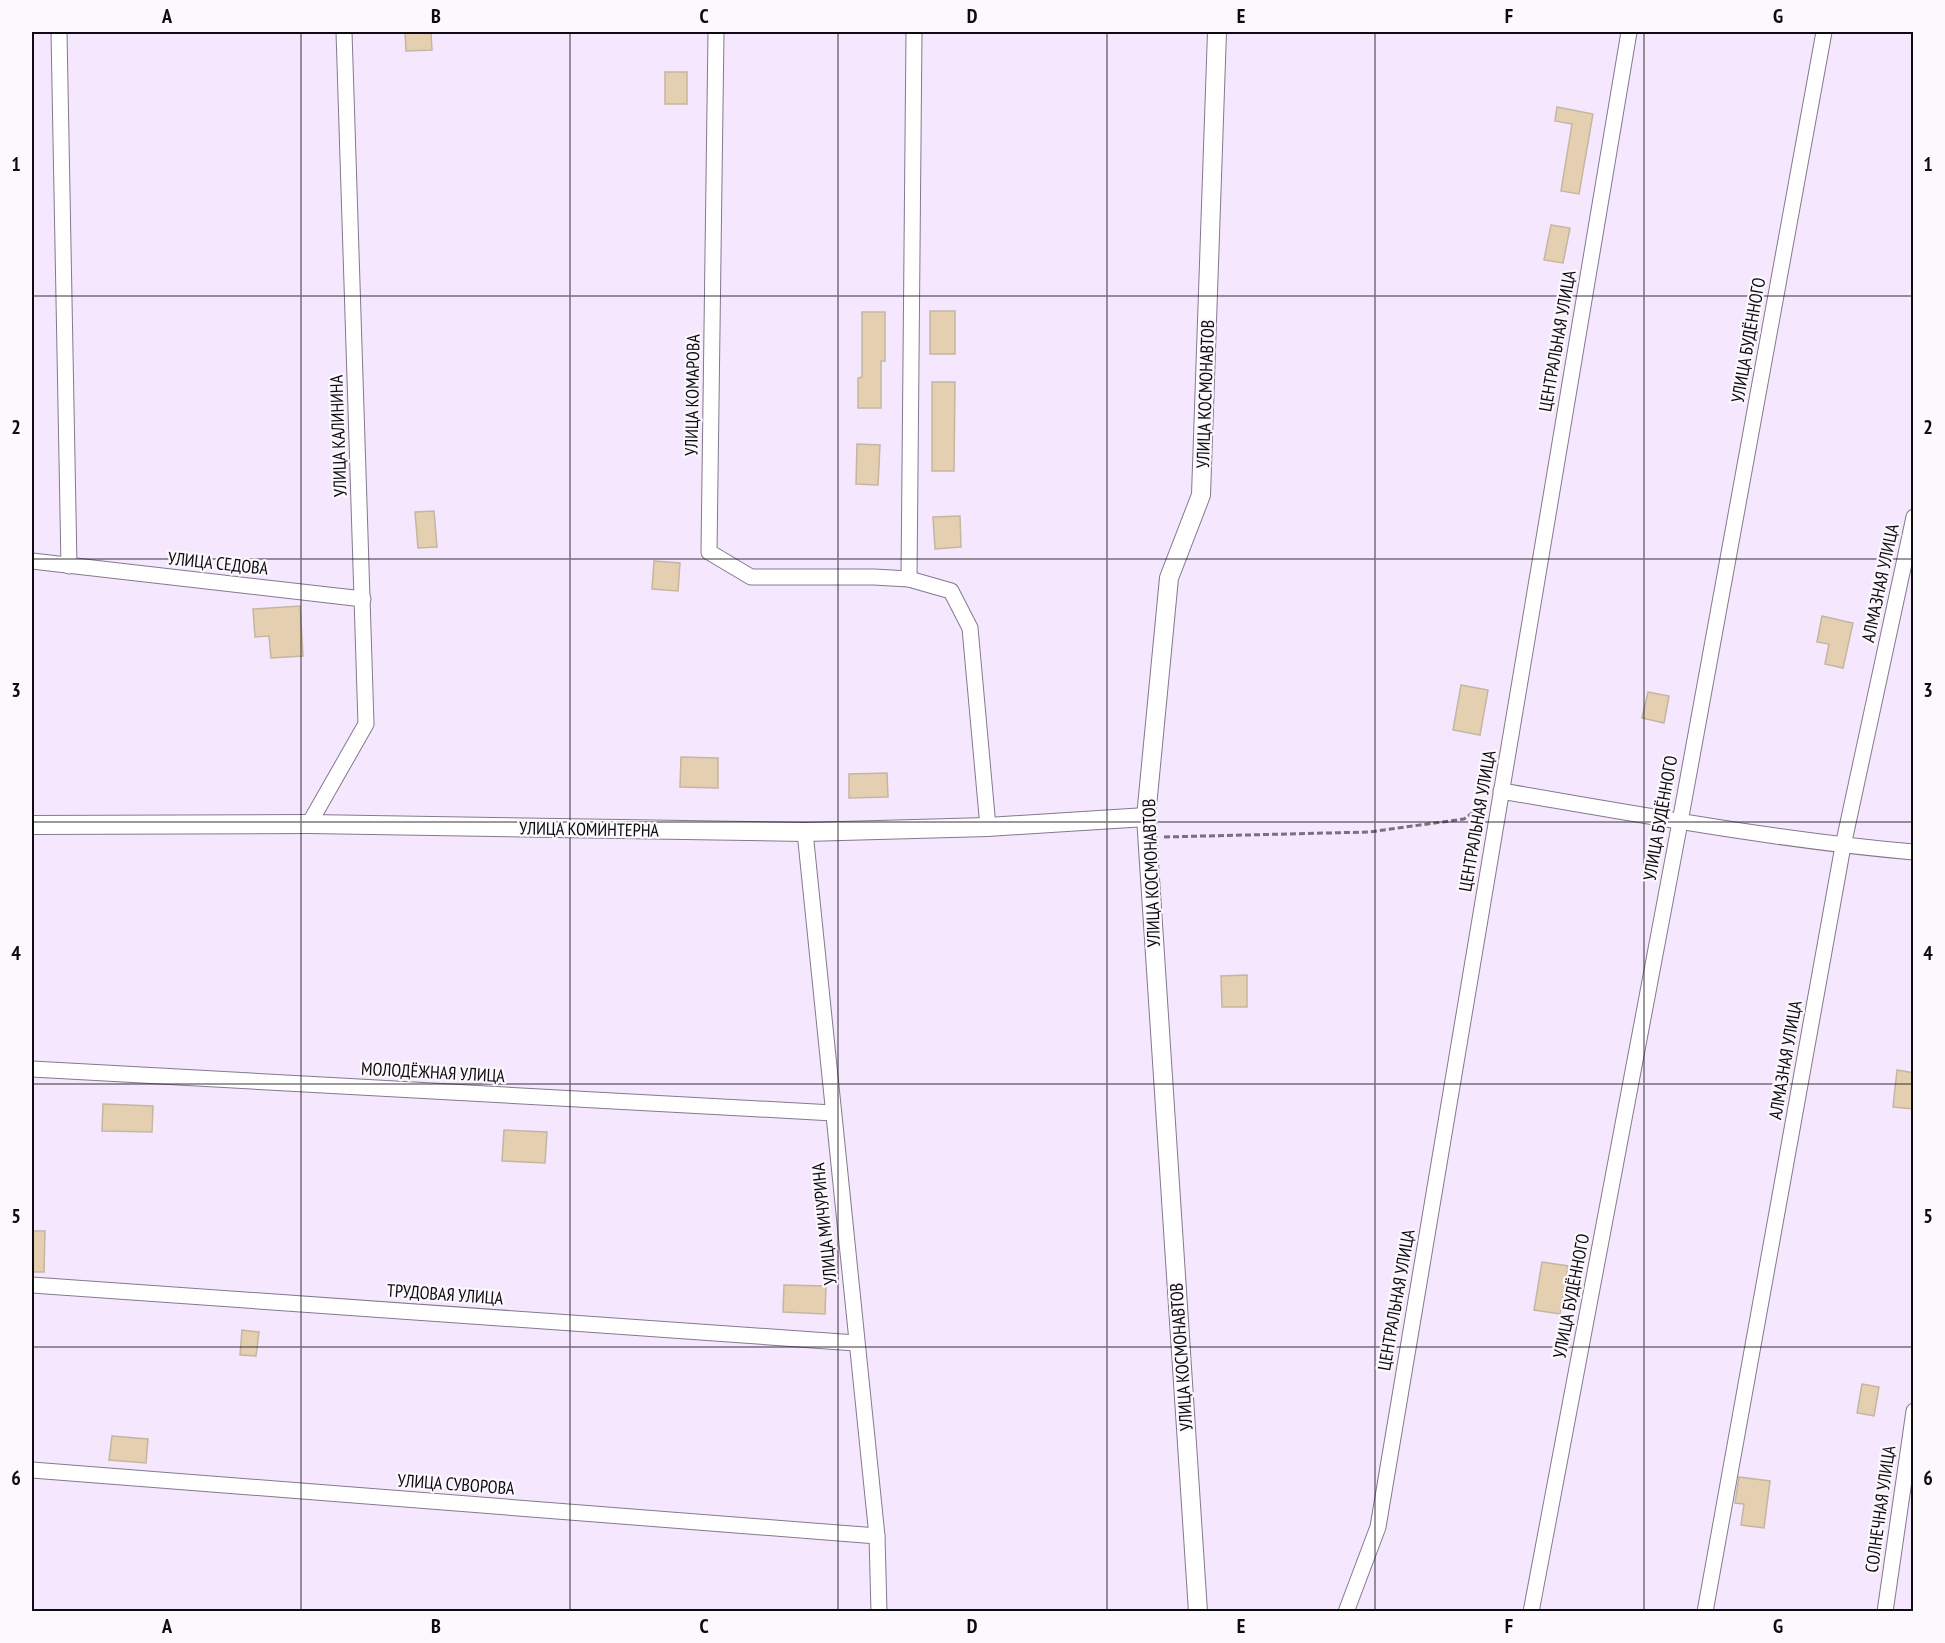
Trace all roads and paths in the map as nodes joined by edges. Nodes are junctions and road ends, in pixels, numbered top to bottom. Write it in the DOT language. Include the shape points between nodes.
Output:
graph roads {
  1 [pos="58,32"];
  2 [pos="344,32"];
  3 [pos="716,32"];
  4 [pos="914,32"];
  5 [pos="1217,32"];
  6 [pos="1629,32"];
  7 [pos="1824,32"];
  8 [pos="1914,518"];
  9 [pos="32,561"];
  10 [pos="69,566"];
  11 [pos="909,579"];
  12 [pos="363,600"];
  13 [pos="1501,791"];
  14 [pos="1146,817"];
  15 [pos="1680,822"];
  16 [pos="309,824"];
  17 [pos="32,825"];
  18 [pos="988,827"];
  19 [pos="805,832"];
  20 [pos="1147,837"];
  21 [pos="1843,846"];
  22 [pos="1914,852"];
  23 [pos="32,1069"];
  24 [pos="833,1113"];
  25 [pos="32,1285"];
  26 [pos="856,1343"];
  27 [pos="1914,1412"];
  28 [pos="32,1470"];
  29 [pos="877,1536"];
  30 [pos="879,1611"];
  31 [pos="1198,1611"];
  32 [pos="1346,1611"];
  33 [pos="1532,1611"];
  34 [pos="1704,1611"];
  35 [pos="1885,1611"];
  1 -- 10 [label="street"];
  2 -- 12 [label="street, УЛИЦА КАЛИНИНА"];
  3 -- 11 [label="street, УЛИЦА КОМАРОВА" via="709,552 751,578"];
  4 -- 11 [label="street"];
  5 -- 14 [label="street, УЛИЦА КОСМОНАВТОВ" via="1201,495 1169,578"];
  6 -- 13 [label="street, ЦЕНТРАЛЬНАЯ УЛИЦА"];
  7 -- 15 [label="street, УЛИЦА БУДЁННОГО"];
  8 -- 21 [label="street, АЛМАЗНАЯ УЛИЦА"];
  9 -- 10 [label="street, УЛИЦА СЕДОВА"];
  10 -- 12 [label="street, УЛИЦА СЕДОВА"];
  11 -- 18 [label="street, УЛИЦА КОМАРОВА" via="951,591 970,628"];
  12 -- 16 [label="street, УЛИЦА КАЛИНИНА" via="366,724"];
  13 -- 15 [label="street"];
  13 -- 20 [label="path" via="1464,819 1369,832"];
  13 -- 32 [label="street, ЦЕНТРАЛЬНАЯ УЛИЦА" via="1378,1527"];
  14 -- 18 [label="street, УЛИЦА КОМИНТЕРНА"];
  14 -- 20 [label="street, УЛИЦА КОСМОНАВТОВ"];
  15 -- 21 [label="street"];
  15 -- 33 [label="street, УЛИЦА БУДЁННОГО"];
  16 -- 17 [label="street, УЛИЦА КОМИНТЕРНА"];
  16 -- 19 [label="street, УЛИЦА КОМИНТЕРНА"];
  18 -- 19 [label="street, УЛИЦА КОМИНТЕРНА"];
  19 -- 24 [label="street, УЛИЦА МИЧУРИНА"];
  20 -- 31 [label="street, УЛИЦА КОСМОНАВТОВ"];
  21 -- 22 [label="street"];
  21 -- 34 [label="street, АЛМАЗНАЯ УЛИЦА"];
  23 -- 24 [label="street, МОЛОДЁЖНАЯ УЛИЦА"];
  24 -- 26 [label="street, УЛИЦА МИЧУРИНА"];
  25 -- 26 [label="street, ТРУДОВАЯ УЛИЦА"];
  26 -- 29 [label="street, УЛИЦА МИЧУРИНА"];
  27 -- 35 [label="street, СОЛНЕЧНАЯ УЛИЦА"];
  28 -- 29 [label="street, УЛИЦА СУВОРОВА"];
  29 -- 30 [label="street, УЛИЦА МИЧУРИНА"];
}
